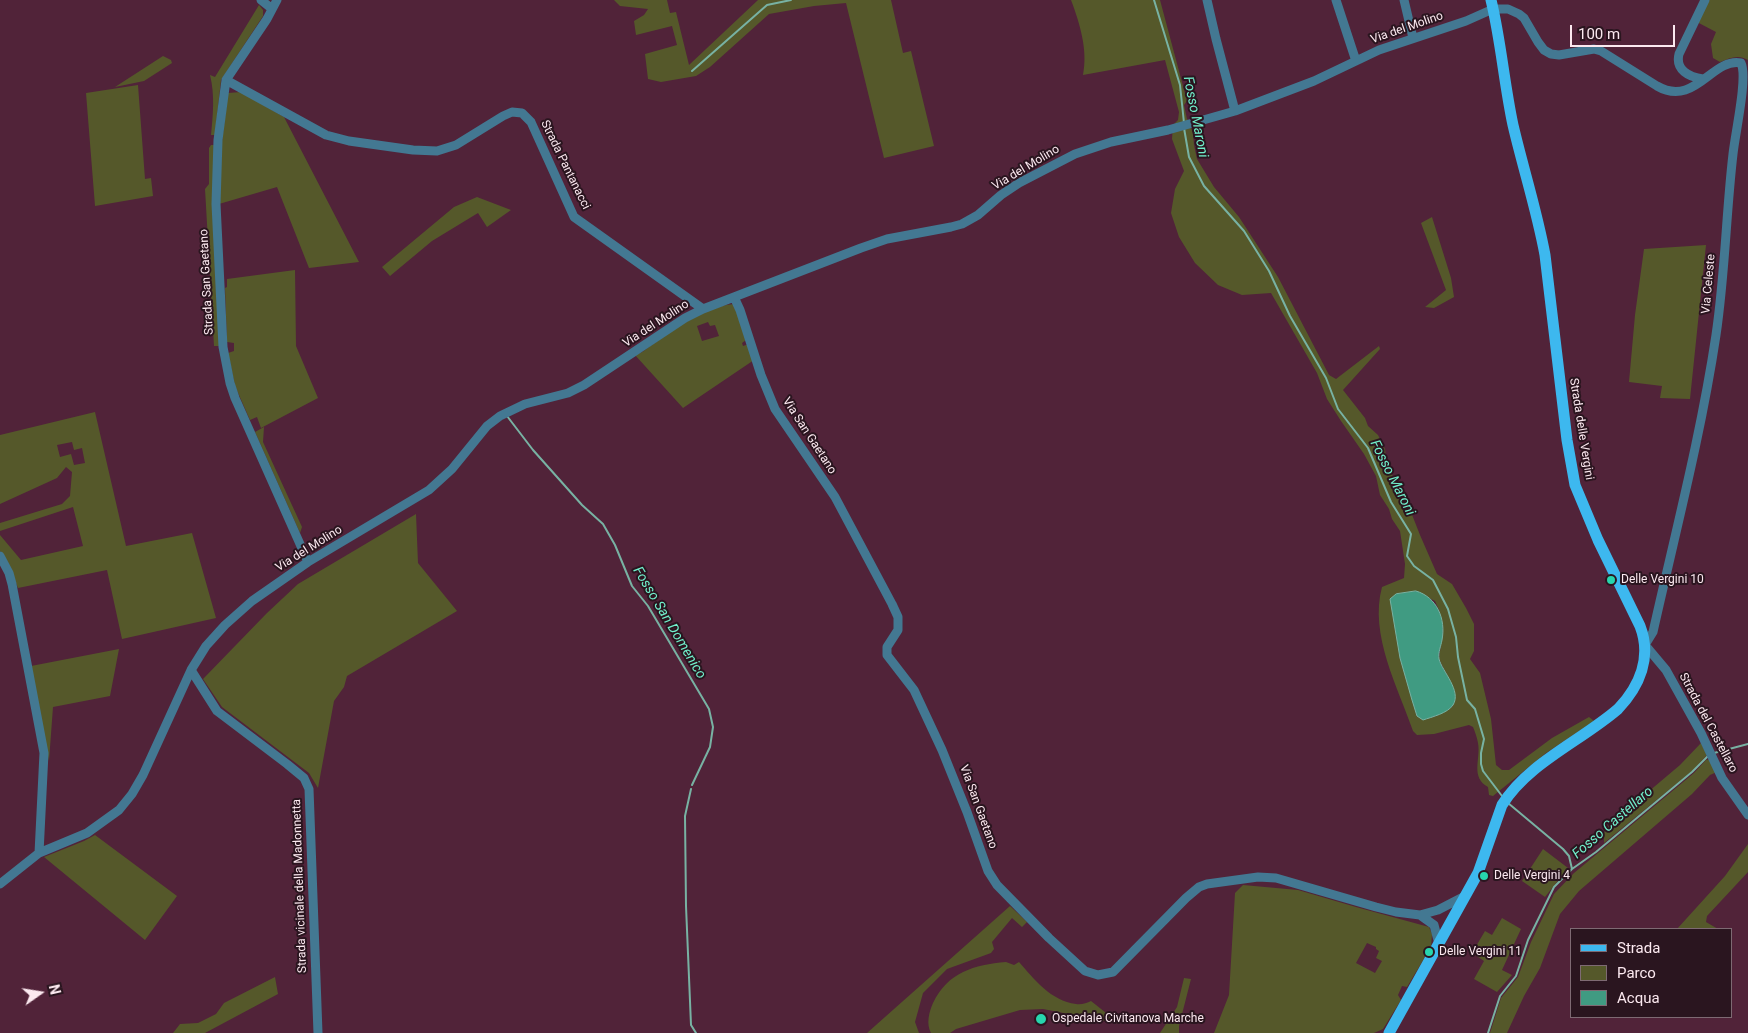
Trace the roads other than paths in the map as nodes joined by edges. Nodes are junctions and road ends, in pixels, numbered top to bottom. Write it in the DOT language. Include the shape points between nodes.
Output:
graph roads {
  1 [pos="261,0"];
  2 [pos="1207,0"];
  3 [pos="1336,0"];
  4 [pos="1404,0"];
  5 [pos="1705,0"];
  6 [pos="274,4"];
  7 [pos="1492,5"];
  8 [pos="1414,38"];
  9 [pos="1356,61"];
  10 [pos="1703,79"];
  11 [pos="226,80"];
  12 [pos="1235,111"];
  13 [pos="1746,111"];
  14 [pos="734,297"];
  15 [pos="703,309"];
  16 [pos="0,556"];
  17 [pos="308,562"];
  18 [pos="1645,645"];
  19 [pos="191,670"];
  20 [pos="1748,815"];
  21 [pos="40,853"];
  22 [pos="0,884"];
  23 [pos="1467,894"];
  24 [pos="1438,910"];
  25 [pos="1420,915"];
  26 [pos="1451,924"];
  27 [pos="1434,925"];
  28 [pos="1440,944"];
  29 [pos="318,1033"];
  30 [pos="1389,1033"];
  1 -- 6 [label="street"];
  2 -- 12 [label="street"];
  3 -- 9 [label="street"];
  4 -- 8 [label="street"];
  5 -- 10 [label="street" via="1678,61 1686,74"];
  6 -- 11 [label="street, Strada San Gaetano"];
  7 -- 8 [label="street, Via del Molino" via="1466,21"];
  7 -- 10 [label="street" via="1524,18 1538,42 1551,54 1587,49 1601,51 1667,90 1688,89"];
  7 -- 18 [label="main road, Strada delle Vergini" via="1513,125 1545,255 1575,485 1598,540 1638,619"];
  8 -- 9 [label="street, Via del Molino"];
  9 -- 12 [label="street, Via del Molino"];
  10 -- 13 [label="street, Via Celeste" via="1724,65 1741,63 1747,79"];
  11 -- 15 [label="street, Strada Pantanacci" via="336,139 412,150 447,148 503,116 512,112 522,113 531,122 574,217"];
  11 -- 17 [label="street, Strada San Gaetano" via="218,140 216,204 226,367 235,398"];
  12 -- 14 [label="street, Via del Molino" via="1075,154 1001,195 962,224 861,248"];
  13 -- 18 [label="street, Via Celeste" via="1733,155 1721,299 1710,368 1654,632"];
  14 -- 15 [label="street, Via del Molino"];
  14 -- 25 [label="street, Via San Gaetano" via="760,375 776,409 835,497 898,617 898,630 887,647 887,655 912,685 934,732 988,871 997,885 1085,971 1098,975 1113,972 1186,898 1207,884 1276,878 1376,907"];
  15 -- 17 [label="street, Via del Molino" via="584,385 568,393 524,404 500,416 428,490"];
  16 -- 21 [label="street" via="12,584 44,753"];
  17 -- 19 [label="street, Via del Molino" via="252,601 225,625"];
  18 -- 20 [label="street, Strada del Castellaro" via="1666,670 1722,778"];
  18 -- 23 [label="main road, Strada delle Vergini" via="1643,669 1627,700 1512,790 1502,805 1486,853"];
  19 -- 21 [label="street, Via del Molino" via="143,776 119,810 87,833"];
  19 -- 29 [label="street, Strada vicinale della Madonnetta" via="217,711 304,778 309,789"];
  21 -- 22 [label="street, Via del Molino"];
  23 -- 24 [label="street, Via San Gaetano"];
  23 -- 26 [label="main road, Strada delle Vergini"];
  24 -- 25 [label="street, Via San Gaetano"];
  24 -- 26 [label="street"];
  25 -- 27 [label="street, Via San Gaetano"];
  26 -- 27 [label="street"];
  26 -- 28 [label="main road, Strada delle Vergini"];
  27 -- 28 [label="street"];
  28 -- 30 [label="main road, Strada delle Vergini"];
}
